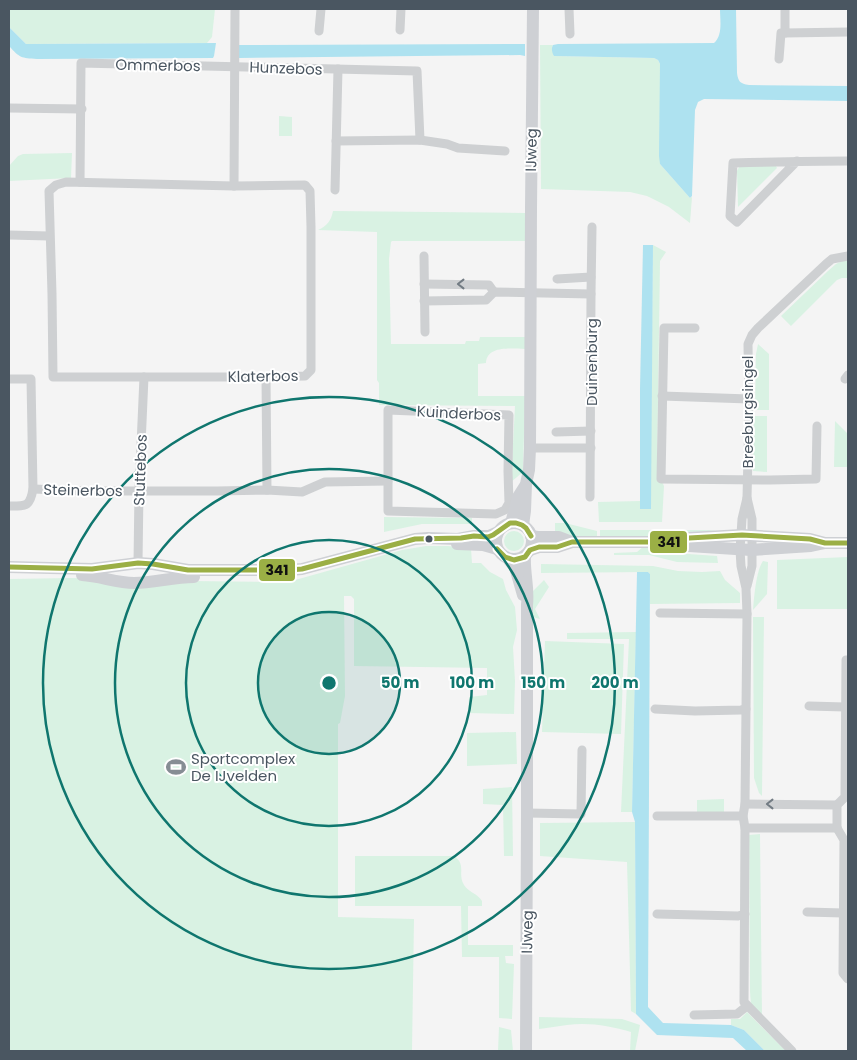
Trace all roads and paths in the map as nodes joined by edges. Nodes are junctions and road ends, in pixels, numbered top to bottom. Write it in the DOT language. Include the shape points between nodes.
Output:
graph roads {
  1 [pos="235,9"];
  2 [pos="321,9"];
  3 [pos="401,9"];
  4 [pos="532,9"];
  5 [pos="569,9"];
  6 [pos="784,9"];
  7 [pos="400,30"];
  8 [pos="320,31"];
  9 [pos="848,32"];
  10 [pos="785,33"];
  11 [pos="570,34"];
  12 [pos="779,59"];
  13 [pos="234,66"];
  14 [pos="338,69"];
  15 [pos="9,108"];
  16 [pos="82,108"];
  17 [pos="420,140"];
  18 [pos="336,141"];
  19 [pos="505,151"];
  20 [pos="848,161"];
  21 [pos="797,162"];
  22 [pos="80,182"];
  23 [pos="234,186"];
  24 [pos="335,190"];
  25 [pos="592,227"];
  26 [pos="9,235"];
  27 [pos="49,236"];
  28 [pos="424,256"];
  29 [pos="848,256"];
  30 [pos="591,277"];
  31 [pos="557,279"];
  32 [pos="424,284"];
  33 [pos="494,292"];
  34 [pos="530,292"];
  35 [pos="591,294"];
  36 [pos="424,301"];
  37 [pos="695,328"];
  38 [pos="425,332"];
  39 [pos="144,378"];
  40 [pos="266,378"];
  41 [pos="9,379"];
  42 [pos="662,396"];
  43 [pos="749,398"];
  44 [pos="817,426"];
  45 [pos="591,431"];
  46 [pos="556,432"];
  47 [pos="530,448"];
  48 [pos="591,448"];
  49 [pos="747,480"];
  50 [pos="388,481"];
  51 [pos="33,489"];
  52 [pos="139,490"];
  53 [pos="267,490"];
  54 [pos="590,497"];
  55 [pos="9,506"];
  56 [pos="522,528"];
  57 [pos="498,532"];
  58 [pos="747,535"];
  59 [pos="572,542"];
  60 [pos="669,542"];
  61 [pos="848,542"];
  62 [pos="825,543"];
  63 [pos="497,549"];
  64 [pos="746,550"];
  65 [pos="527,554"];
  66 [pos="510,560"];
  67 [pos="138,563"];
  68 [pos="153,564"];
  69 [pos="119,565"];
  70 [pos="9,567"];
  71 [pos="9,574"];
  72 [pos="122,581"];
  73 [pos="149,582"];
  74 [pos="527,605"];
  75 [pos="660,613"];
  76 [pos="747,614"];
  77 [pos="848,660"];
  78 [pos="809,706"];
  79 [pos="845,707"];
  80 [pos="655,709"];
  81 [pos="746,709"];
  82 [pos="582,750"];
  83 [pos="745,804"];
  84 [pos="837,805"];
  85 [pos="527,813"];
  86 [pos="657,816"];
  87 [pos="743,816"];
  88 [pos="745,828"];
  89 [pos="837,828"];
  90 [pos="807,912"];
  91 [pos="843,913"];
  92 [pos="657,914"];
  93 [pos="745,914"];
  94 [pos="846,938"];
  95 [pos="848,979"];
  96 [pos="746,1006"];
  97 [pos="694,1015"];
  98 [pos="526,1051"];
  99 [pos="792,1051"];
  1 -- 13 [label="street"];
  2 -- 8 [label="street"];
  3 -- 7 [label="street"];
  4 -- 34 [label="main road, IJweg"];
  5 -- 11 [label="street"];
  6 -- 10 [label="street"];
  9 -- 10 [label="street"];
  10 -- 12 [label="street" via="781,33"];
  13 -- 14 [label="street, Hunzebos"];
  13 -- 16 [label="street, Ommerbos" via="81,63"];
  13 -- 23 [label="street"];
  14 -- 17 [label="street, Hunzebos" via="417,72"];
  14 -- 18 [label="street, Hunzebos"];
  15 -- 16 [label="street"];
  16 -- 22 [label="street"];
  17 -- 18 [label="street"];
  17 -- 19 [label="street" via="458,148"];
  18 -- 24 [label="street, Hunzebos"];
  20 -- 21 [label="street"];
  21 -- 21 [label="street" via="732,163 730,216 737,222"];
  22 -- 23 [label="street, Klaterbos"];
  22 -- 27 [label="street, Klaterbos" via="66,182 49,191"];
  23 -- 40 [label="street, Klaterbos" via="305,185 310,191 311,370 305,376"];
  25 -- 30 [label="street, Duinenburg"];
  26 -- 27 [label="street"];
  27 -- 39 [label="street, Klaterbos" via="53,377"];
  28 -- 32 [label="street"];
  29 -- 43 [label="street, Breeburgsingel" via="832,259 752,335 748,344"];
  30 -- 31 [label="street"];
  30 -- 35 [label="street, Duinenburg"];
  33 -- 32 [label="street, one-way" via="490,285"];
  32 -- 36 [label="street"];
  33 -- 34 [label="street"];
  33 -- 36 [label="street" via="486,300"];
  34 -- 35 [label="street"];
  34 -- 47 [label="main road, IJweg"];
  35 -- 45 [label="street, Duinenburg"];
  36 -- 38 [label="street"];
  37 -- 42 [label="street" via="664,328"];
  39 -- 40 [label="street, Klaterbos"];
  39 -- 52 [label="street, Stuttebos"];
  40 -- 53 [label="street"];
  41 -- 51 [label="street" via="31,379"];
  42 -- 43 [label="street"];
  42 -- 49 [label="street" via="661,479"];
  43 -- 49 [label="street, Breeburgsingel"];
  44 -- 49 [label="street" via="816,479"];
  45 -- 46 [label="street"];
  45 -- 48 [label="street, Duinenburg"];
  47 -- 48 [label="street"];
  47 -- 56 [label="main road, IJweg" via="526,484 518,497"];
  48 -- 54 [label="street, Duinenburg"];
  49 -- 58 [label="street, Breeburgsingel" via="752,519"];
  50 -- 50 [label="street, Kuinderbos" via="388,410 508,415 509,503 505,510 496,514 388,511"];
  50 -- 53 [label="street" via="324,482 302,492"];
  51 -- 52 [label="street, Steinerbos"];
  51 -- 55 [label="street, Steinerbos" via="25,506"];
  52 -- 53 [label="street"];
  52 -- 67 [label="street, Stuttebos"];
  56 -- 57 [label="main road" via="507,524"];
  56 -- 59 [label="main road" via="538,537 559,537"];
  56 -- 65 [label="main road" via="533,545"];
  57 -- 63 [label="main road"];
  57 -- 68 [label="main road" via="489,536 415,539 302,569 188,570"];
  58 -- 60 [label="main road"];
  58 -- 62 [label="main road"];
  58 -- 64 [label="street, Breeburgsingel"];
  59 -- 60 [label="main road"];
  59 -- 65 [label="main road" via="556,547 539,547"];
  60 -- 64 [label="main road"];
  61 -- 62 [label="main road"];
  62 -- 64 [label="main road"];
  63 -- 66 [label="main road"];
  63 -- 73 [label="main road" via="483,545 426,544 304,574 186,577"];
  64 -- 76 [label="street, Breeburgsingel" via="741,566"];
  65 -- 66 [label="main road"];
  65 -- 74 [label="main road, IJweg" via="524,564"];
  66 -- 74 [label="main road, IJweg"];
  67 -- 68 [label="main road"];
  67 -- 69 [label="main road"];
  68 -- 73 [label="main road" via="156,573"];
  69 -- 70 [label="main road" via="92,570"];
  69 -- 72 [label="main road" via="117,574"];
  71 -- 72 [label="main road" via="91,576"];
  72 -- 73 [label="main road"];
  74 -- 85 [label="main road, IJweg"];
  75 -- 76 [label="street"];
  76 -- 81 [label="street, Breeburgsingel"];
  77 -- 79 [label="street"];
  78 -- 79 [label="street"];
  79 -- 84 [label="street" via="845,796"];
  80 -- 81 [label="street"];
  81 -- 83 [label="street, Breeburgsingel"];
  82 -- 85 [label="street" via="581,814"];
  84 -- 83 [label="street, one-way"];
  83 -- 87 [label="street, Breeburgsingel"];
  84 -- 89 [label="street"];
  85 -- 98 [label="main road, IJweg"];
  86 -- 87 [label="street"];
  87 -- 88 [label="street, Breeburgsingel"];
  88 -- 89 [label="street"];
  88 -- 93 [label="street, Breeburgsingel"];
  89 -- 91 [label="street" via="844,840"];
  90 -- 91 [label="street"];
  91 -- 94 [label="street"];
  92 -- 93 [label="street"];
  93 -- 96 [label="street, Breeburgsingel"];
  94 -- 95 [label="street" via="843,973"];
  96 -- 97 [label="street" via="737,1014"];
  96 -- 99 [label="street"];
}
